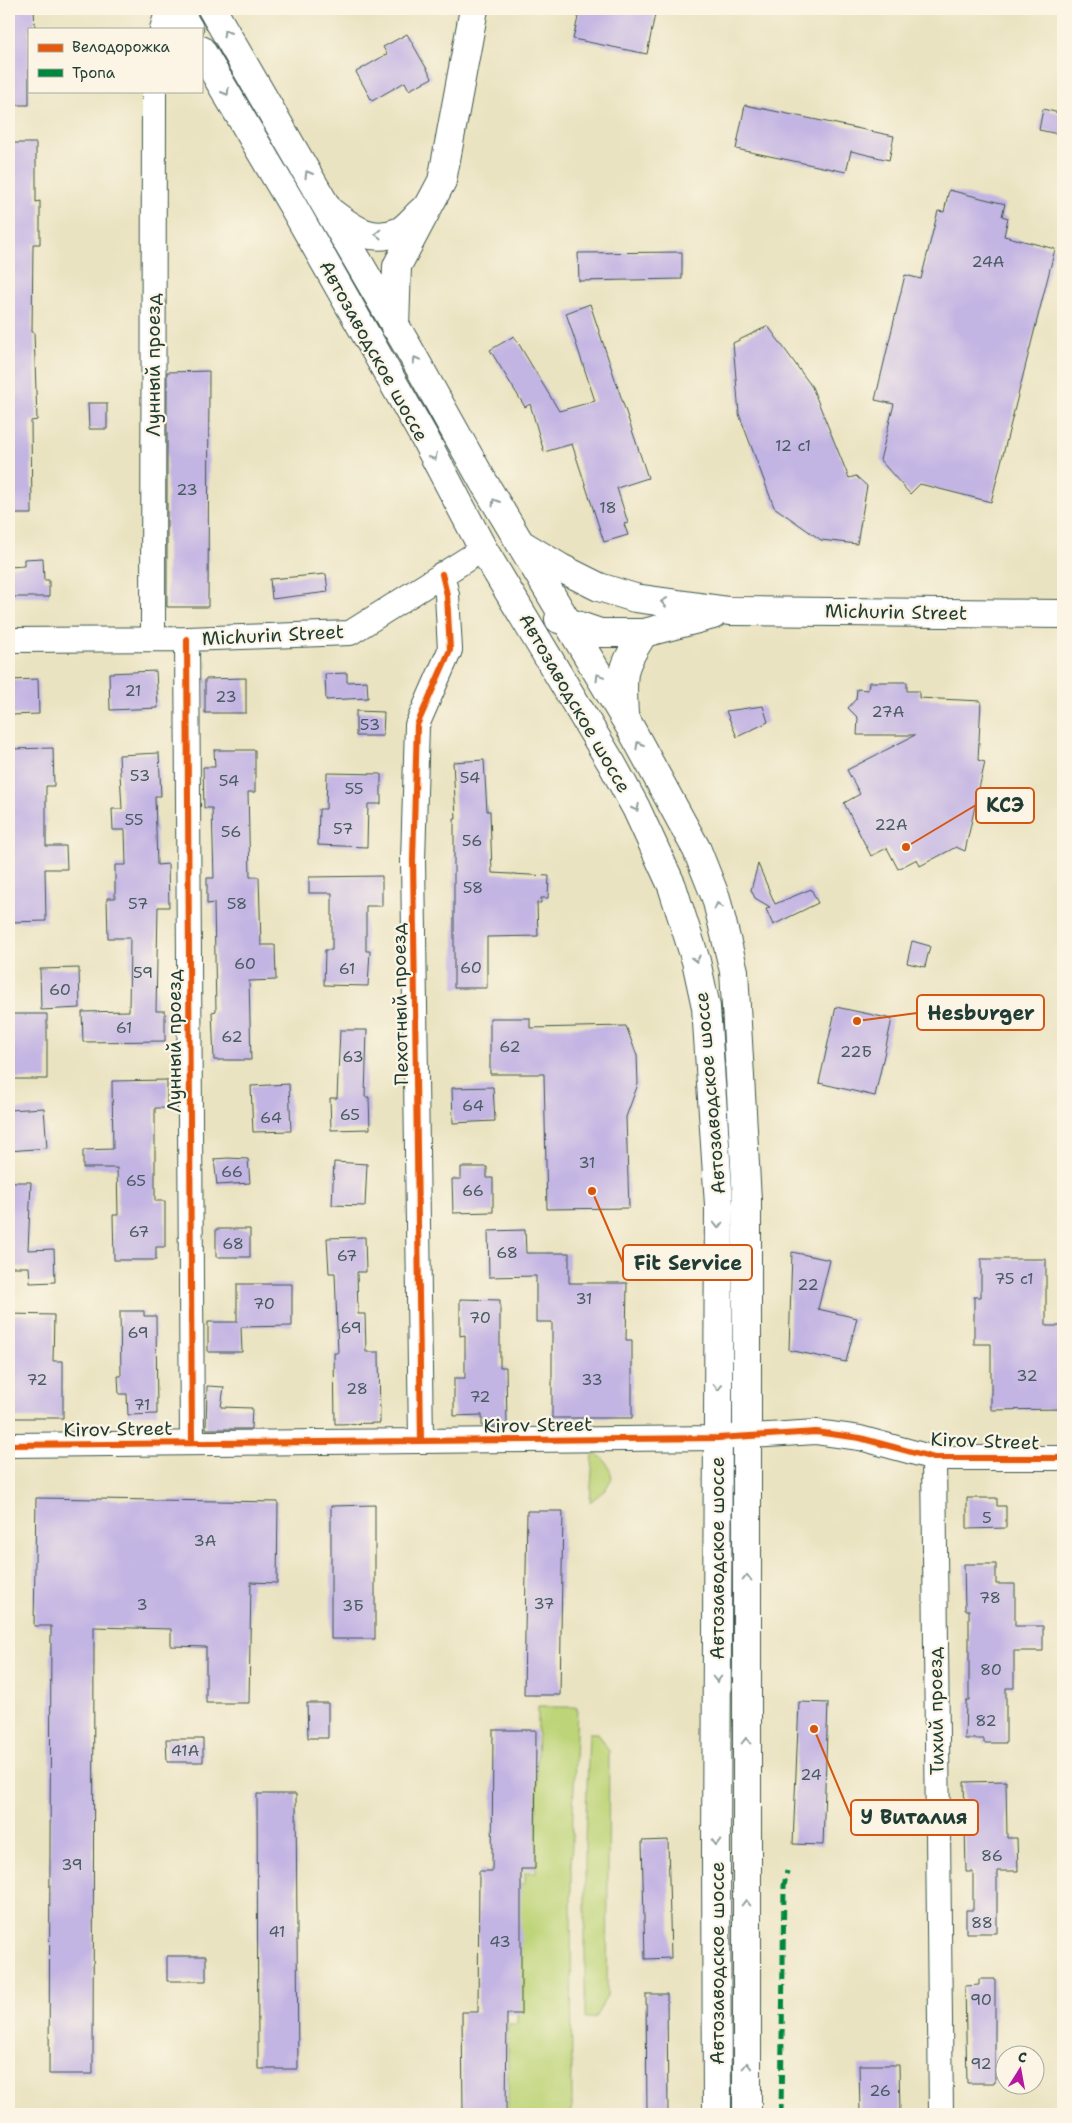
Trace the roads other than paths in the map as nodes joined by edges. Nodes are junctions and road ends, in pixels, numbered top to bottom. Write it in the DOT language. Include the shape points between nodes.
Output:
graph roads {
  1 [pos="168,9"];
  2 [pos="177,9"];
  3 [pos="212,9"];
  4 [pos="474,9"];
  5 [pos="162,28"];
  6 [pos="187,28"];
  7 [pos="202,52"];
  8 [pos="154,92"];
  9 [pos="432,201"];
  10 [pos="294,208"];
  11 [pos="330,211"];
  12 [pos="397,266"];
  13 [pos="363,271"];
  14 [pos="395,327"];
  15 [pos="520,543"];
  16 [pos="483,548"];
  17 [pos="442,574"];
  18 [pos="505,585"];
  19 [pos="729,611"];
  20 [pos="1063,614"];
  21 [pos="566,623"];
  22 [pos="644,633"];
  23 [pos="153,639"];
  24 [pos="186,639"];
  25 [pos="9,640"];
  26 [pos="624,718"];
  27 [pos="747,1436"];
  28 [pos="718,1438"];
  29 [pos="421,1441"];
  30 [pos="192,1443"];
  31 [pos="9,1445"];
  32 [pos="934,1458"];
  33 [pos="1063,1458"];
  34 [pos="717,2114"];
  35 [pos="747,2114"];
  36 [pos="940,2114"];
  1 -- 5 [label="street"];
  2 -- 6 [label="main road"];
  11 -- 3 [label="main road, Автозаводское шоссе, one-way"];
  4 -- 9 [label="main road" via="442,181"];
  7 -- 10 [label="main road, Автозаводское шоссе, one-way"];
  8 -- 23 [label="street, Лунный проезд"];
  9 -- 11 [label="main road, Автозаводское шоссе, one-way" via="399,232 378,236 360,233"];
  9 -- 12 [label="main road"];
  10 -- 13 [label="main road" via="328,252 343,265"];
  10 -- 16 [label="main road, Автозаводское шоссе, one-way"];
  11 -- 13 [label="main road, Автозаводское шоссе"];
  12 -- 13 [label="main road"];
  12 -- 14 [label="main road"];
  13 -- 14 [label="main road, Автозаводское шоссе"];
  15 -- 14 [label="main road, Автозаводское шоссе, one-way"];
  19 -- 15 [label="main road, Michurin Street, one-way" via="635,598 599,587"];
  15 -- 21 [label="main road, Автозаводское шоссе"];
  16 -- 17 [label="street, Michurin Street"];
  16 -- 18 [label="main road, Автозаводское шоссе"];
  17 -- 24 [label="street, Michurin Street" via="350,633"];
  17 -- 29 [label="street, Пехотный проезд" via="447,595 450,650 417,725 413,860"];
  18 -- 21 [label="main road, Michurin Street"];
  18 -- 28 [label="main road, Автозаводское шоссе, one-way" via="636,808 672,886 696,961 706,1007 718,1205"];
  19 -- 20 [label="main road, Michurin Street"];
  19 -- 22 [label="main road, Michurin Street"];
  21 -- 22 [label="main road, Michurin Street" via="600,633"];
  26 -- 21 [label="main road, Автозаводское шоссе, one-way"];
  22 -- 26 [label="main road" via="625,665 622,677"];
  23 -- 24 [label="street, Michurin Street"];
  23 -- 25 [label="street, Michurin Street"];
  24 -- 30 [label="street, Лунный проезд"];
  27 -- 26 [label="main road, Автозаводское шоссе, one-way" via="747,1200 734,971 716,898 697,850"];
  27 -- 28 [label="street, Kirov Street"];
  27 -- 32 [label="street, Kirov Street" via="816,1432 860,1438"];
  35 -- 27 [label="main road, Автозаводское шоссе, one-way"];
  28 -- 29 [label="street, Kirov Street"];
  28 -- 34 [label="main road, Автозаводское шоссе, one-way"];
  29 -- 30 [label="street, Kirov Street"];
  30 -- 31 [label="street, Kirov Street"];
  32 -- 33 [label="street, Kirov Street"];
  32 -- 36 [label="street, Тихий проезд"];
}
